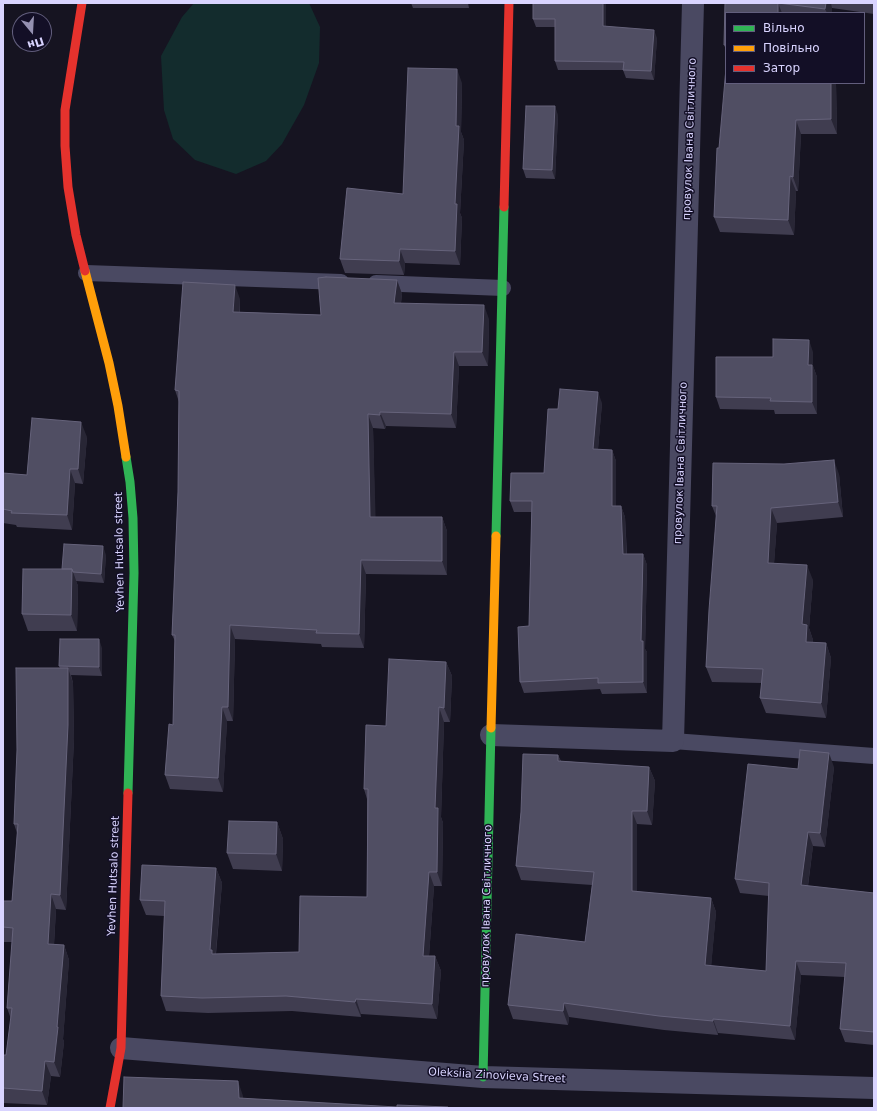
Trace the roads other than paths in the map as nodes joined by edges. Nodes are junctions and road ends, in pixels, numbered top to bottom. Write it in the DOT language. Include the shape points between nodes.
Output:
graph roads {
  1 [pos="82,3"];
  2 [pos="509,3"];
  3 [pos="693,3"];
  4 [pos="86,273"];
  5 [pos="503,288"];
  6 [pos="491,735"];
  7 [pos="673,741"];
  8 [pos="874,756"];
  9 [pos="121,1048"];
  10 [pos="483,1077"];
  11 [pos="874,1088"];
  12 [pos="110,1108"];
  1 -- 4 [label="street, Yevhen Hutsalo street" via="65,110 65,146 68,187"];
  2 -- 5 [label="street, провулок Івана Світличного"];
  3 -- 7 [label="street, провулок Івана Світличного"];
  4 -- 5 [label="lane"];
  4 -- 9 [label="street, Yevhen Hutsalo street" via="118,406 133,518 134,573"];
  5 -- 6 [label="street, провулок Івана Світличного"];
  6 -- 7 [label="street"];
  6 -- 10 [label="street, провулок Івана Світличного"];
  7 -- 8 [label="lane"];
  9 -- 10 [label="street, Oleksiia Zinovieva Street"];
  9 -- 12 [label="street, Yevhen Hutsalo street"];
  10 -- 11 [label="street, Oleksiia Zinovieva Street"];
}
